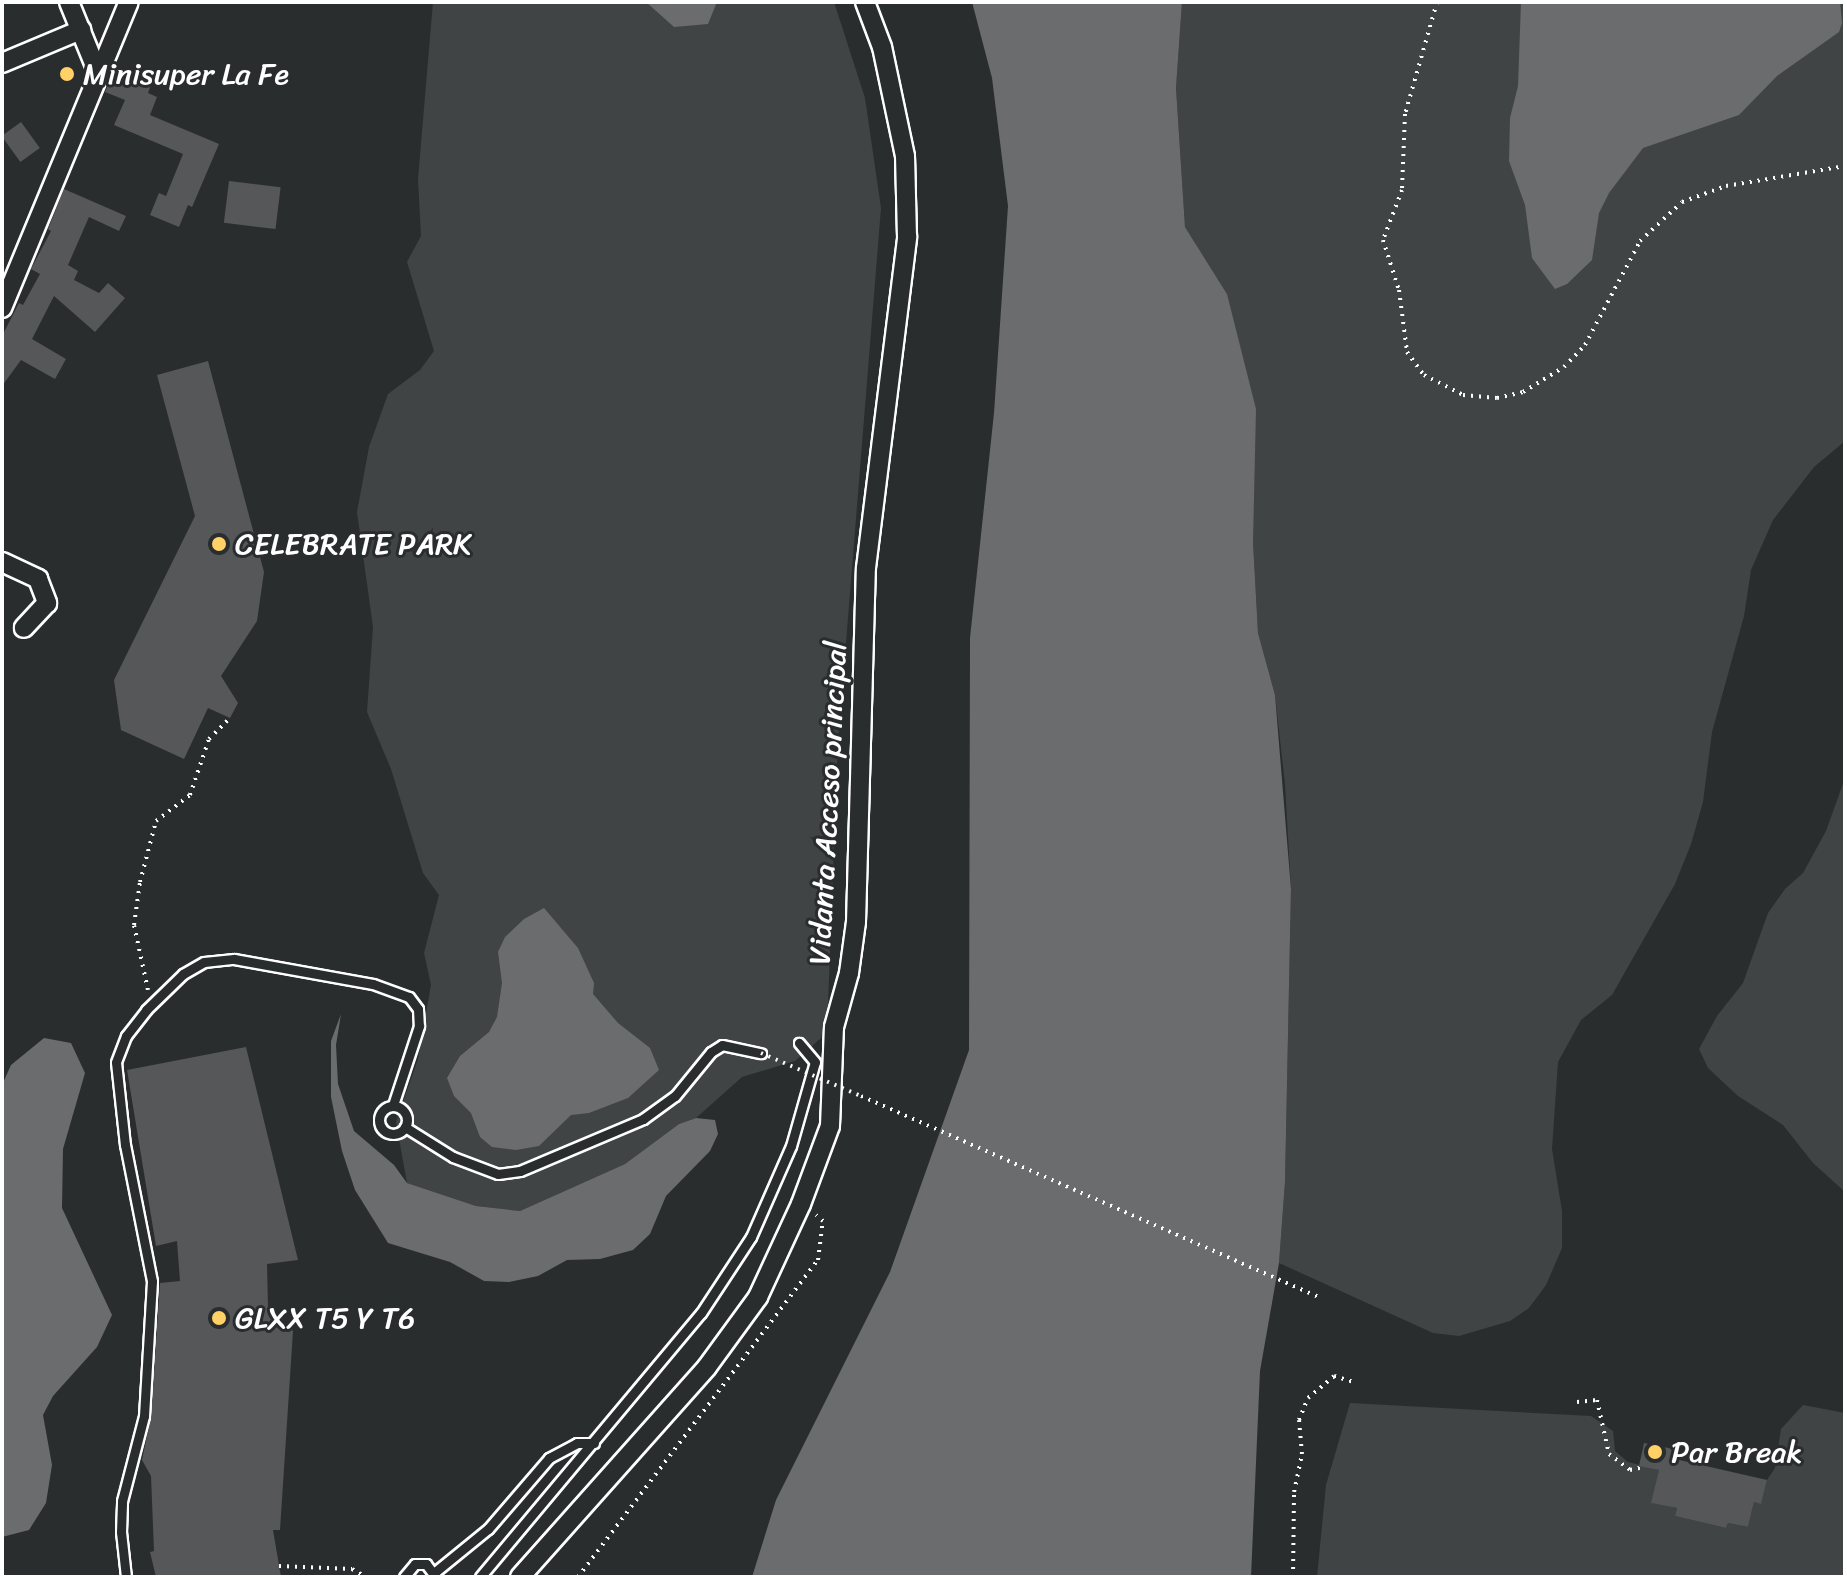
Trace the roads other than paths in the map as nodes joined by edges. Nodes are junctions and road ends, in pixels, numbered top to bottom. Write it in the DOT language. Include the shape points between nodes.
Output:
graph roads {
  1 [pos="69,2"];
  2 [pos="129,2"];
  3 [pos="865,2"];
  4 [pos="81,30"];
  5 [pos="2,63"];
  6 [pos="98,73"];
  7 [pos="2,308"];
  8 [pos="2,562"];
  9 [pos="24,628"];
  10 [pos="799,1043"];
  11 [pos="761,1053"];
  12 [pos="393,1105"];
  13 [pos="405,1127"];
  14 [pos="594,1443"];
  15 [pos="435,1575"];
  16 [pos="126,1577"];
  17 [pos="404,1577"];
  18 [pos="480,1577"];
  19 [pos="520,1577"];
  1 -- 4 [label="street"];
  2 -- 6 [label="street"];
  3 -- 19 [label="street, Vidanta Acceso principal" via="882,47 905,156 907,237 866,568 853,949 834,1027 830,1126 758,1297 707,1367"];
  4 -- 5 [label="street"];
  4 -- 6 [label="street"];
  6 -- 7 [label="street"];
  8 -- 9 [label="street" via="38,579 47,603"];
  10 -- 14 [label="lane" via="815,1062 791,1146 751,1237 701,1313"];
  11 -- 13 [label="lane" via="722,1045 675,1096 643,1119 520,1171 498,1174 453,1157"];
  12 -- 13 [label="lane" via="407,1115"];
  12 -- 13 [label="lane" via="385,1107 379,1124 392,1134"];
  12 -- 16 [label="lane" via="419,1026 418,1009 398,991 234,959 204,962 152,1004 126,1036 116,1062 125,1145 152,1281 144,1416 122,1501"];
  14 -- 15 [label="lane" via="577,1443 549,1458 488,1529"];
  14 -- 18 [label="lane"];
  15 -- 17 [label="lane" via="426,1564 415,1564"];
}
